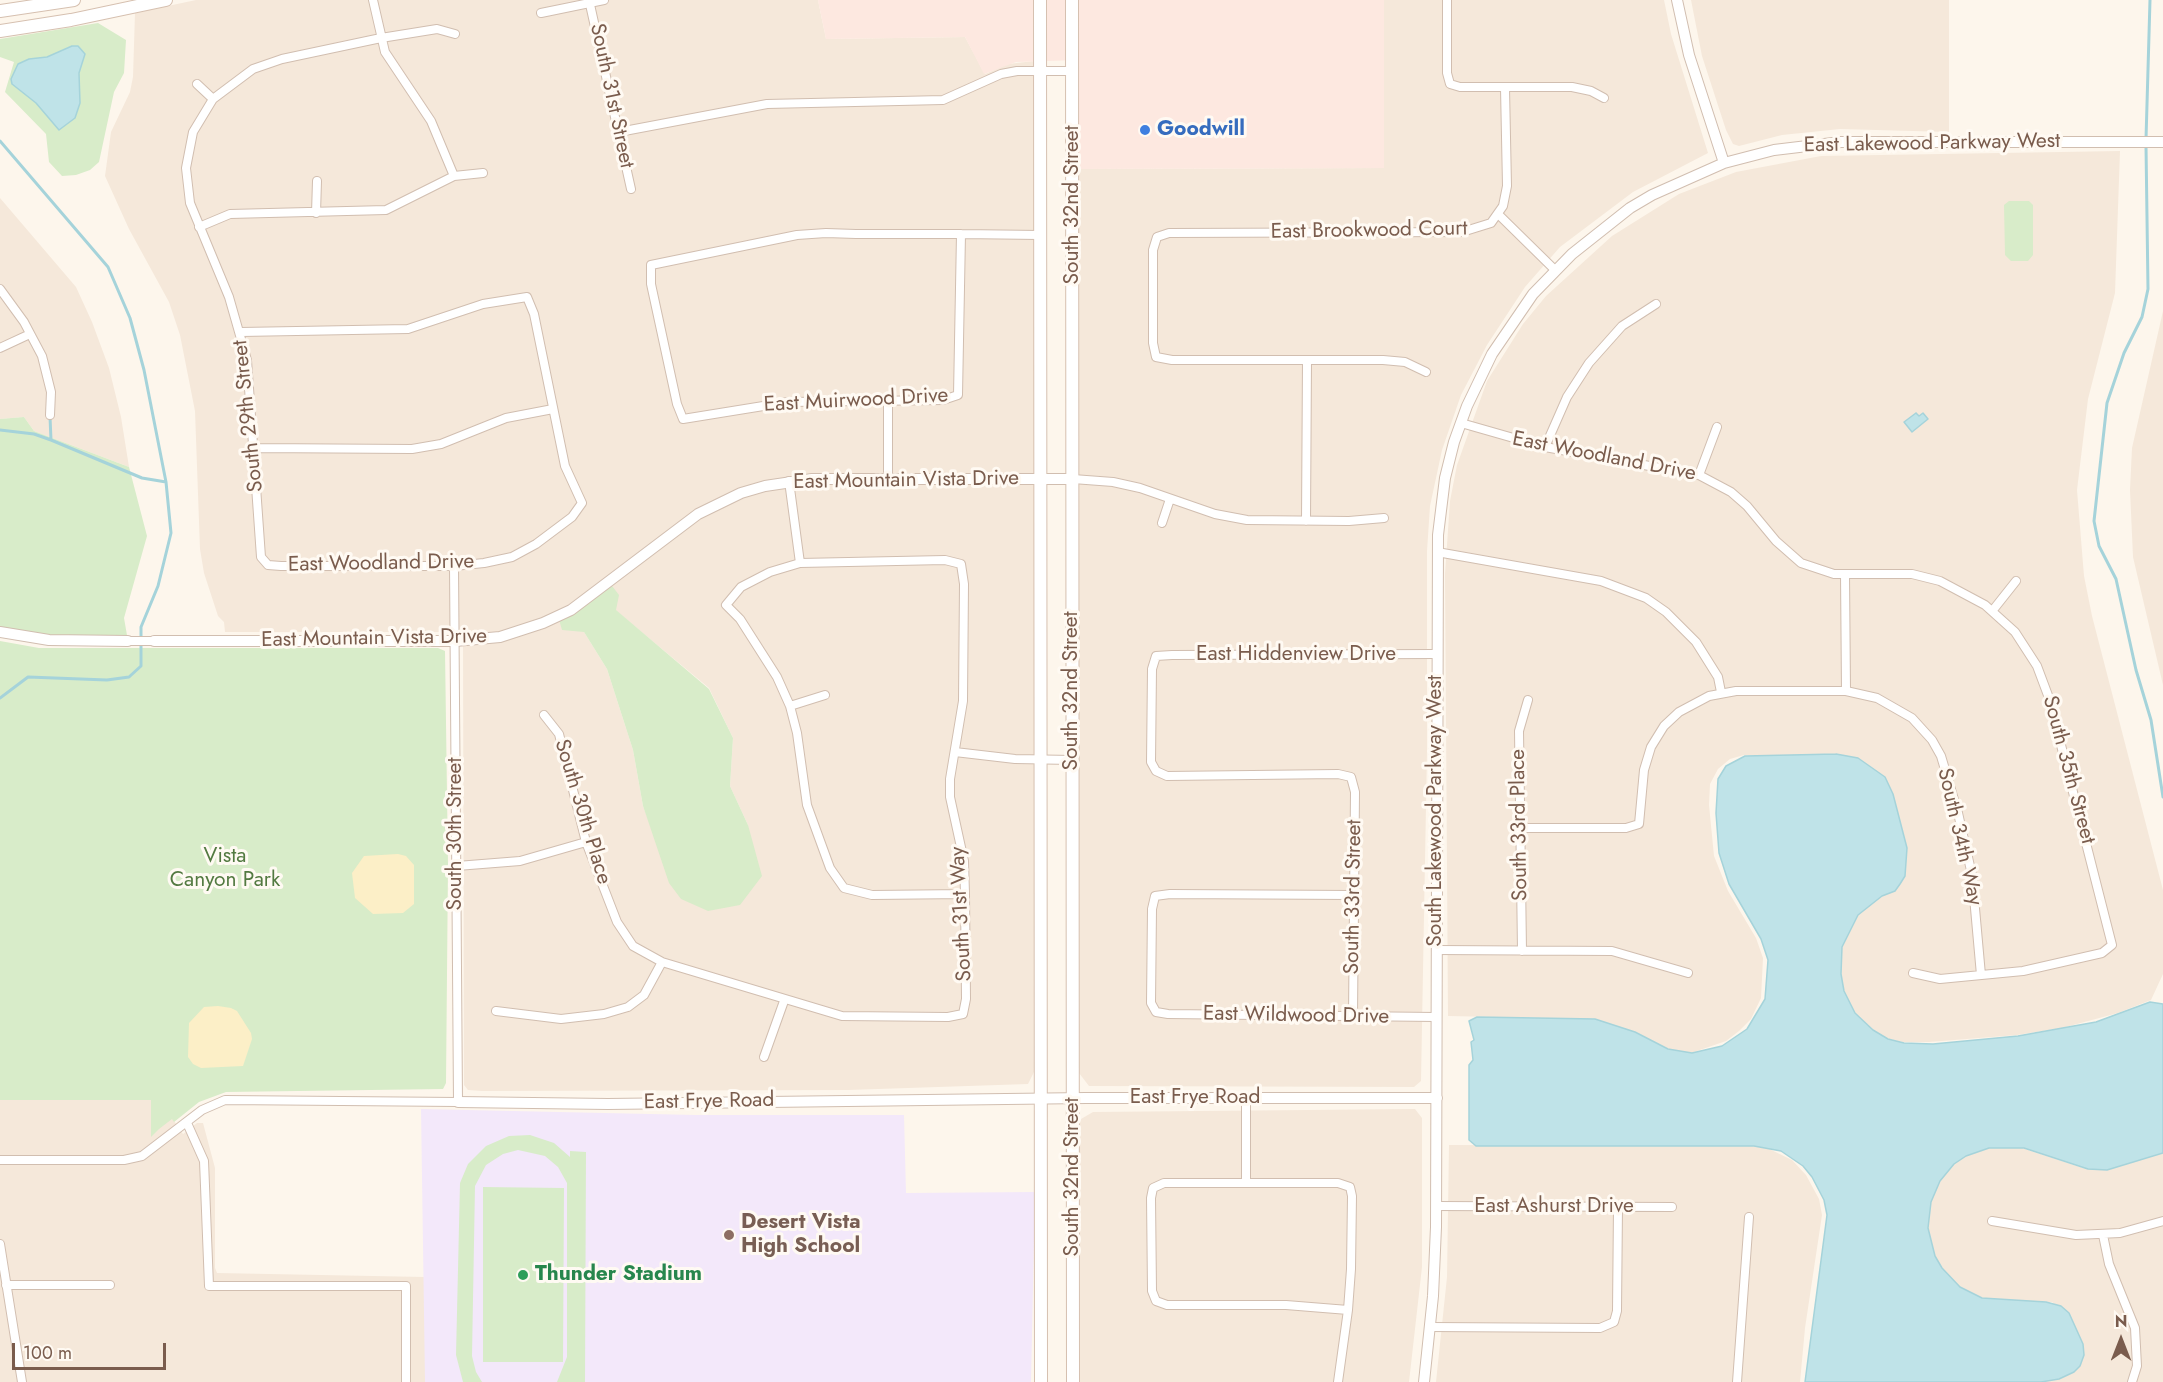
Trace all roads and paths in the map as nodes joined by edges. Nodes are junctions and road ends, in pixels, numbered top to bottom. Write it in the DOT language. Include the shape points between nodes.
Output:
graph roads {
  1 [pos="74,0"];
  2 [pos="166,0"];
  3 [pos="373,0"];
  4 [pos="604,0"];
  5 [pos="1040,0"];
  6 [pos="1072,0"];
  7 [pos="1447,0"];
  8 [pos="1677,0"];
  9 [pos="591,1"];
  10 [pos="0,10"];
  11 [pos="541,13"];
  12 [pos="0,31"];
  13 [pos="455,34"];
  14 [pos="381,38"];
  15 [pos="1041,70"];
  16 [pos="1073,71"];
  17 [pos="197,84"];
  18 [pos="1505,88"];
  19 [pos="1604,98"];
  20 [pos="213,99"];
  21 [pos="619,132"];
  22 [pos="2163,142"];
  23 [pos="1724,164"];
  24 [pos="483,173"];
  25 [pos="454,176"];
  26 [pos="317,181"];
  27 [pos="631,189"];
  28 [pos="316,213"];
  29 [pos="1499,215"];
  30 [pos="199,227"];
  31 [pos="962,234"];
  32 [pos="1040,235"];
  33 [pos="1554,269"];
  34 [pos="0,289"];
  35 [pos="1656,304"];
  36 [pos="241,332"];
  37 [pos="30,334"];
  38 [pos="0,348"];
  39 [pos="1307,360"];
  40 [pos="1426,372"];
  41 [pos="888,400"];
  42 [pos="553,409"];
  43 [pos="50,415"];
  44 [pos="1461,423"];
  45 [pos="1717,427"];
  46 [pos="1545,447"];
  47 [pos="255,448"];
  48 [pos="1699,475"];
  49 [pos="888,479"];
  50 [pos="1040,479"];
  51 [pos="1073,479"];
  52 [pos="789,481"];
  53 [pos="1170,499"];
  54 [pos="1384,518"];
  55 [pos="1306,521"];
  56 [pos="1162,523"];
  57 [pos="1437,552"];
  58 [pos="800,563"];
  59 [pos="268,565"];
  60 [pos="454,566"];
  61 [pos="1845,574"];
  62 [pos="2016,581"];
  63 [pos="1993,610"];
  64 [pos="0,632"];
  65 [pos="128,641"];
  66 [pos="154,641"];
  67 [pos="455,641"];
  68 [pos="1436,654"];
  69 [pos="1846,691"];
  70 [pos="1721,692"];
  71 [pos="825,695"];
  72 [pos="1528,700"];
  73 [pos="790,706"];
  74 [pos="544,715"];
  75 [pos="955,752"];
  76 [pos="1041,759"];
  77 [pos="1073,760"];
  78 [pos="1351,777"];
  79 [pos="1520,828"];
  80 [pos="586,842"];
  81 [pos="457,866"];
  82 [pos="965,894"];
  83 [pos="1353,895"];
  84 [pos="1436,950"];
  85 [pos="1522,951"];
  86 [pos="662,962"];
  87 [pos="1688,973"];
  88 [pos="1913,973"];
  89 [pos="1981,975"];
  90 [pos="784,1001"];
  91 [pos="496,1011"];
  92 [pos="1353,1017"];
  93 [pos="1436,1017"];
  94 [pos="764,1057"];
  95 [pos="1072,1098"];
  96 [pos="1246,1098"];
  97 [pos="1437,1098"];
  98 [pos="1041,1099"];
  99 [pos="458,1102"];
  100 [pos="187,1123"];
  101 [pos="0,1160"];
  102 [pos="1246,1183"];
  103 [pos="1436,1206"];
  104 [pos="1618,1207"];
  105 [pos="1672,1207"];
  106 [pos="1749,1217"];
  107 [pos="1992,1221"];
  108 [pos="2163,1221"];
  109 [pos="2103,1235"];
  110 [pos="0,1244"];
  111 [pos="110,1285"];
  112 [pos="6,1286"];
  113 [pos="1348,1310"];
  114 [pos="1430,1327"];
  115 [pos="22,1382"];
  116 [pos="406,1382"];
  117 [pos="1041,1382"];
  118 [pos="1073,1382"];
  119 [pos="1338,1382"];
  120 [pos="1424,1382"];
  121 [pos="1737,1382"];
  122 [pos="2132,1382"];
  1 -- 10 [label="main road"];
  2 -- 12 [label="main road"];
  3 -- 14 [label="street"];
  4 -- 9 [label="street"];
  5 -- 15 [label="main road, South 32nd Street"];
  6 -- 16 [label="main road, South 32nd Street"];
  7 -- 18 [label="street" via="1450,84"];
  8 -- 23 [label="street" via="1686,44"];
  9 -- 11 [label="street"];
  9 -- 21 [label="street, South 31st Street"];
  13 -- 14 [label="street" via="437,29"];
  14 -- 20 [label="street" via="253,69"];
  14 -- 25 [label="street" via="390,63 438,134"];
  15 -- 16 [label="street"];
  15 -- 21 [label="street" via="1001,74 943,100 778,103"];
  15 -- 32 [label="main road, South 32nd Street"];
  16 -- 51 [label="main road, South 32nd Street"];
  17 -- 20 [label="street"];
  18 -- 19 [label="street" via="1572,87"];
  18 -- 29 [label="street" via="1507,186"];
  20 -- 30 [label="street, South 29th Street" via="193,132 187,156 186,180"];
  21 -- 27 [label="street, South 31st Street"];
  22 -- 23 [label="street, East Lakewood Parkway West" via="1832,142 1774,150"];
  23 -- 33 [label="street, East Lakewood Parkway West" via="1674,184 1630,208"];
  24 -- 25 [label="street"];
  25 -- 28 [label="street" via="386,210"];
  26 -- 28 [label="street"];
  28 -- 30 [label="street" via="230,214"];
  29 -- 33 [label="street"];
  29 -- 39 [label="street, East Brookwood Court" via="1491,223 1462,232 1169,233 1157,237 1153,250 1156,357"];
  30 -- 36 [label="street, South 29th Street"];
  31 -- 32 [label="street"];
  31 -- 41 [label="street, East Muirwood Drive" via="958,394 943,400"];
  31 -- 41 [label="street, East Muirwood Drive" via="797,235 651,265 656,306 683,419 788,402"];
  32 -- 50 [label="main road, South 32nd Street"];
  33 -- 44 [label="street, South Lakewood Parkway West" via="1501,339 1479,378"];
  34 -- 37 [label="street"];
  35 -- 46 [label="street" via="1622,326 1589,363 1567,397"];
  36 -- 42 [label="street" via="408,329 483,304 526,297 534,314"];
  36 -- 47 [label="street, South 29th Street"];
  37 -- 38 [label="street"];
  37 -- 43 [label="street" via="51,386"];
  39 -- 40 [label="street" via="1405,362"];
  39 -- 55 [label="street"];
  41 -- 49 [label="street"];
  42 -- 47 [label="street" via="506,418 441,444 412,449"];
  42 -- 60 [label="street, East Woodland Drive" via="565,466 582,503 572,517 512,557"];
  44 -- 46 [label="street, East Woodland Drive"];
  44 -- 57 [label="street, South Lakewood Parkway West" via="1445,478"];
  45 -- 48 [label="street"];
  46 -- 48 [label="street, East Woodland Drive"];
  47 -- 59 [label="street, South 29th Street" via="259,545 261,557"];
  48 -- 61 [label="street, East Woodland Drive" via="1731,492 1801,562"];
  49 -- 50 [label="street, East Mountain Vista Drive"];
  49 -- 52 [label="street, East Mountain Vista Drive"];
  50 -- 51 [label="street, East Mountain Vista Drive"];
  50 -- 76 [label="main road, South 32nd Street"];
  51 -- 53 [label="street, East Mountain Vista Drive" via="1113,482"];
  51 -- 77 [label="main road, South 32nd Street"];
  52 -- 58 [label="street"];
  52 -- 67 [label="street, East Mountain Vista Drive" via="741,493 698,514 581,603 558,616 500,637"];
  53 -- 55 [label="street, East Mountain Vista Drive" via="1231,518"];
  53 -- 56 [label="street"];
  54 -- 55 [label="street, East Mountain Vista Drive"];
  57 -- 68 [label="street, South Lakewood Parkway West"];
  57 -- 70 [label="street" via="1601,581 1646,598 1696,642 1718,677"];
  58 -- 73 [label="street" via="741,587 726,605 740,619 777,676"];
  58 -- 75 [label="street, South 31st Way" via="961,564 963,701"];
  59 -- 60 [label="street, East Woodland Drive"];
  60 -- 67 [label="street, South 30th Street"];
  61 -- 63 [label="street, East Woodland Drive" via="1912,574 1967,593"];
  61 -- 69 [label="street"];
  62 -- 63 [label="street"];
  63 -- 89 [label="street, South 35th Street" via="2016,632 2044,682 2112,945 2102,953 2064,964"];
  64 -- 65 [label="street, East Mountain Vista Drive" via="49,640"];
  65 -- 66 [label="street, East Mountain Vista Drive"];
  66 -- 67 [label="street, East Mountain Vista Drive"];
  67 -- 81 [label="street, South 30th Street"];
  68 -- 78 [label="street, East Hiddenview Drive" via="1156,656 1151,762 1156,771 1167,776"];
  68 -- 84 [label="street, South Lakewood Parkway West"];
  69 -- 70 [label="street, South 34th Way"];
  69 -- 89 [label="street, South 34th Way" via="1897,707 1923,729 1941,756 1972,875"];
  70 -- 79 [label="street" via="1696,701 1664,726 1651,747 1644,770 1639,824 1626,828"];
  71 -- 73 [label="street"];
  72 -- 79 [label="street, South 33rd Place" via="1519,731"];
  73 -- 82 [label="street" via="807,805 830,868 844,888 872,895"];
  74 -- 80 [label="street, South 30th Place" via="559,734"];
  75 -- 76 [label="street"];
  75 -- 82 [label="street, South 31st Way" via="950,797 964,861"];
  76 -- 77 [label="street"];
  76 -- 98 [label="main road, South 32nd Street"];
  77 -- 95 [label="main road, South 32nd Street"];
  78 -- 83 [label="street, South 33rd Street" via="1355,792"];
  79 -- 85 [label="street, South 33rd Place"];
  80 -- 81 [label="street" via="520,861"];
  80 -- 86 [label="street, South 30th Place" via="623,934 633,946"];
  81 -- 99 [label="street, South 30th Street"];
  82 -- 90 [label="street, South 31st Way" via="963,1014 865,1018"];
  83 -- 92 [label="street, South 33rd Street"];
  83 -- 92 [label="street, East Wildwood Drive" via="1155,896 1151,1004 1156,1012 1168,1014"];
  84 -- 85 [label="street"];
  84 -- 93 [label="street, South Lakewood Parkway West"];
  85 -- 87 [label="street" via="1612,951"];
  86 -- 90 [label="street"];
  86 -- 91 [label="street" via="644,995 628,1007 561,1019"];
  88 -- 89 [label="street" via="1940,979"];
  90 -- 94 [label="street"];
  92 -- 93 [label="street, East Wildwood Drive"];
  93 -- 97 [label="street, South Lakewood Parkway West"];
  95 -- 96 [label="street, East Frye Road"];
  95 -- 98 [label="street, East Frye Road"];
  95 -- 118 [label="main road, South 32nd Street"];
  96 -- 97 [label="street, East Frye Road"];
  96 -- 102 [label="street"];
  97 -- 103 [label="street, South Lakewood Parkway West"];
  98 -- 99 [label="street, East Frye Road"];
  98 -- 117 [label="main road, South 32nd Street"];
  99 -- 100 [label="street, East Frye Road" via="225,1100 202,1110"];
  100 -- 101 [label="street, East Frye Road" via="141,1156 124,1160"];
  100 -- 116 [label="street" via="204,1161 209,1286 406,1286"];
  102 -- 113 [label="street" via="1338,1183 1350,1187"];
  102 -- 113 [label="street" via="1164,1183 1153,1188 1152,1292 1156,1301 1167,1305 1295,1305"];
  103 -- 104 [label="street, East Ashurst Drive"];
  103 -- 114 [label="street, South Lakewood Parkway West"];
  104 -- 105 [label="street, East Ashurst Drive"];
  104 -- 114 [label="street" via="1614,1322 1600,1328"];
  106 -- 121 [label="street"];
  107 -- 109 [label="street" via="2055,1232"];
  108 -- 109 [label="street"];
  109 -- 122 [label="street" via="2109,1264 2136,1328 2137,1366"];
  110 -- 112 [label="street"];
  111 -- 112 [label="street"];
  112 -- 115 [label="street"];
  113 -- 119 [label="street"];
  114 -- 120 [label="street, South Lakewood Parkway West"];
}
